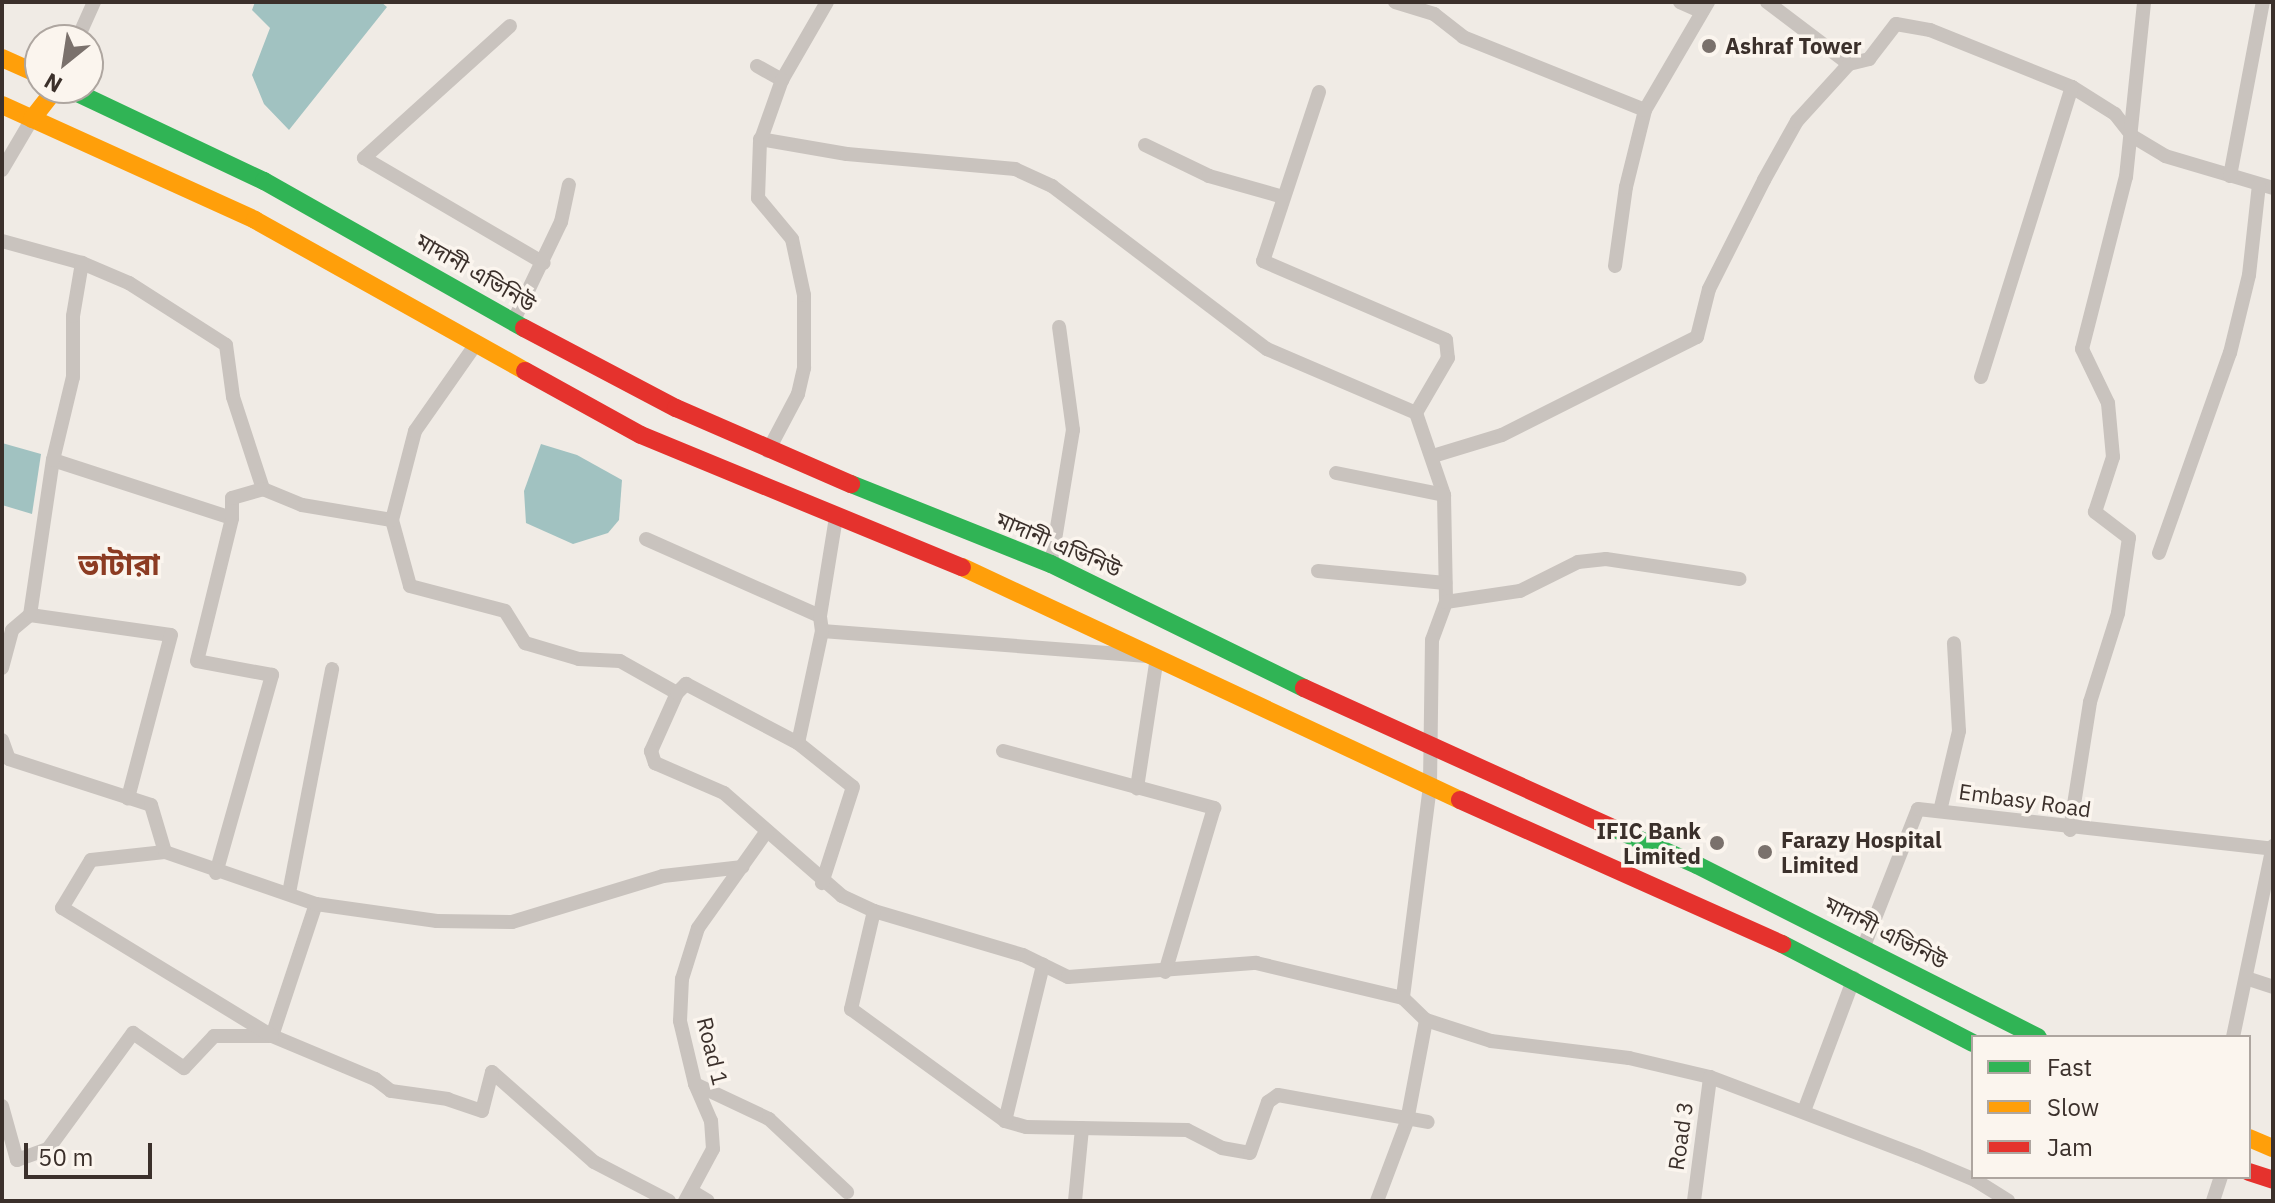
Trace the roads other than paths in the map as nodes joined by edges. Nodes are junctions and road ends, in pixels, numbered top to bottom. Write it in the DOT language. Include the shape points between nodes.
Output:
graph roads {
  1 [pos="94,2"];
  2 [pos="827,2"];
  3 [pos="1395,2"];
  4 [pos="1680,2"];
  5 [pos="1767,2"];
  6 [pos="2144,2"];
  7 [pos="2263,2"];
  8 [pos="1705,7"];
  9 [pos="84,24"];
  10 [pos="510,26"];
  11 [pos="2,58"];
  12 [pos="1849,64"];
  13 [pos="757,66"];
  14 [pos="24,68"];
  15 [pos="782,80"];
  16 [pos="2072,87"];
  17 [pos="1319,92"];
  18 [pos="44,104"];
  19 [pos="101,104"];
  20 [pos="2,105"];
  21 [pos="1645,110"];
  22 [pos="32,119"];
  23 [pos="2132,136"];
  24 [pos="760,139"];
  25 [pos="1145,145"];
  26 [pos="3,166"];
  27 [pos="2230,176"];
  28 [pos="569,185"];
  29 [pos="2266,187"];
  30 [pos="1283,197"];
  31 [pos="2,241"];
  32 [pos="82,263"];
  33 [pos="544,263"];
  34 [pos="1615,266"];
  35 [pos="513,322"];
  36 [pos="1059,327"];
  37 [pos="476,344"];
  38 [pos="1981,377"];
  39 [pos="1416,413"];
  40 [pos="768,451"];
  41 [pos="1433,456"];
  42 [pos="53,460"];
  43 [pos="1336,473"];
  44 [pos="263,489"];
  45 [pos="1444,495"];
  46 [pos="836,517"];
  47 [pos="232,518"];
  48 [pos="392,520"];
  49 [pos="646,539"];
  50 [pos="2159,553"];
  51 [pos="1051,564"];
  52 [pos="1318,571"];
  53 [pos="1740,579"];
  54 [pos="1445,583"];
  55 [pos="1446,602"];
  56 [pos="30,615"];
  57 [pos="821,624"];
  58 [pos="7,627"];
  59 [pos="1954,643"];
  60 [pos="1157,657"];
  61 [pos="2,668"];
  62 [pos="332,669"];
  63 [pos="677,693"];
  64 [pos="2,740"];
  65 [pos="798,743"];
  66 [pos="1432,750"];
  67 [pos="1003,751"];
  68 [pos="1430,786"];
  69 [pos="1137,788"];
  70 [pos="128,798"];
  71 [pos="1940,811"];
  72 [pos="2070,830"];
  73 [pos="767,831"];
  74 [pos="2273,848"];
  75 [pos="165,852"];
  76 [pos="742,867"];
  77 [pos="216,873"];
  78 [pos="822,883"];
  79 [pos="289,893"];
  80 [pos="316,904"];
  81 [pos="874,911"];
  82 [pos="1864,946"];
  83 [pos="1043,965"];
  84 [pos="1165,972"];
  85 [pos="1854,978"];
  86 [pos="2249,979"];
  87 [pos="2273,987"];
  88 [pos="1403,998"];
  89 [pos="1426,1020"];
  90 [pos="2034,1035"];
  91 [pos="2234,1035"];
  92 [pos="272,1036"];
  93 [pos="1971,1042"];
  94 [pos="1710,1077"];
  95 [pos="695,1084"];
  96 [pos="2,1106"];
  97 [pos="1804,1111"];
  98 [pos="1005,1121"];
  99 [pos="1407,1121"];
  100 [pos="1428,1122"];
  101 [pos="1082,1128"];
  102 [pos="2251,1139"];
  103 [pos="2273,1148"];
  104 [pos="2251,1173"];
  105 [pos="1971,1178"];
  106 [pos="1973,1179"];
  107 [pos="2220,1179"];
  108 [pos="2273,1180"];
  109 [pos="847,1192"];
  110 [pos="689,1196"];
  111 [pos="669,1201"];
  112 [pos="708,1201"];
  113 [pos="1075,1201"];
  114 [pos="1377,1201"];
  115 [pos="1694,1201"];
  116 [pos="2008,1201"];
  117 [pos="2213,1201"];
  1 -- 9 [label="street"];
  2 -- 15 [label="street"];
  3 -- 21 [label="street" via="1434,14 1463,37"];
  4 -- 8 [label="street"];
  5 -- 12 [label="street"];
  6 -- 23 [label="street"];
  7 -- 27 [label="street"];
  8 -- 21 [label="street"];
  10 -- 33 [label="street" via="364,158"];
  11 -- 14 [label="main road"];
  12 -- 16 [label="street" via="1862,65 1887,29 1906,24"];
  12 -- 41 [label="street" via="1797,121 1764,180 1709,289 1697,337 1502,435"];
  13 -- 15 [label="street"];
  15 -- 24 [label="street"];
  16 -- 23 [label="street" via="2115,114"];
  16 -- 38 [label="street"];
  17 -- 30 [label="street"];
  18 -- 22 [label="main road"];
  19 -- 35 [label="main road, মাদানী এভিনিউ" via="264,181"];
  20 -- 22 [label="main road"];
  21 -- 34 [label="street" via="1626,187"];
  22 -- 26 [label="street"];
  22 -- 37 [label="main road" via="255,220"];
  23 -- 27 [label="street" via="2165,156"];
  23 -- 72 [label="street" via="2112,246 2082,349 2108,403 2113,457 2095,512 2129,538 2118,613 2090,702"];
  24 -- 39 [label="street" via="847,154 1015,169 1052,186 1267,349"];
  24 -- 40 [label="street" via="758,198 792,239 804,295 804,368 798,394"];
  25 -- 30 [label="street" via="1209,176"];
  27 -- 29 [label="street"];
  28 -- 33 [label="street"];
  29 -- 50 [label="street" via="2230,353"];
  30 -- 39 [label="street" via="1263,261 1446,340 1448,358"];
  31 -- 32 [label="street"];
  32 -- 42 [label="street" via="73,316 73,377"];
  32 -- 44 [label="street" via="172,307 226,345 233,397"];
  33 -- 35 [label="street"];
  35 -- 40 [label="main road, মাদানী এভিনিউ" via="590,366"];
  36 -- 51 [label="street" via="1073,430"];
  37 -- 46 [label="main road" via="621,426"];
  37 -- 48 [label="street" via="415,431"];
  39 -- 41 [label="street"];
  40 -- 51 [label="main road, মাদানী এভিনিউ"];
  41 -- 45 [label="street"];
  42 -- 47 [label="street"];
  42 -- 56 [label="street"];
  43 -- 45 [label="street"];
  44 -- 47 [label="street" via="232,498"];
  44 -- 48 [label="street" via="302,505"];
  45 -- 54 [label="street"];
  46 -- 57 [label="street"];
  46 -- 60 [label="main road" via="1010,587"];
  47 -- 77 [label="street" via="197,661 272,675"];
  48 -- 63 [label="street" via="410,586 505,611 525,643 579,659 620,661"];
  49 -- 57 [label="street"];
  51 -- 66 [label="main road, মাদানী এভিনিউ"];
  52 -- 54 [label="street"];
  53 -- 55 [label="street" via="1606,559 1578,562 1520,591"];
  54 -- 55 [label="street"];
  55 -- 66 [label="street" via="1432,640"];
  56 -- 58 [label="street"];
  56 -- 70 [label="street" via="171,635"];
  57 -- 60 [label="street"];
  57 -- 65 [label="street"];
  58 -- 61 [label="street"];
  59 -- 71 [label="street" via="1959,731"];
  60 -- 68 [label="main road"];
  60 -- 69 [label="street"];
  62 -- 79 [label="street"];
  63 -- 65 [label="street" via="686,684"];
  63 -- 73 [label="street" via="651,751 655,763 724,793"];
  64 -- 70 [label="street" via="9,759"];
  65 -- 78 [label="street" via="853,787"];
  66 -- 68 [label="street"];
  66 -- 82 [label="main road, মাদানী এভিনিউ" via="1604,823"];
  67 -- 69 [label="street"];
  68 -- 85 [label="main road"];
  68 -- 88 [label="street"];
  69 -- 84 [label="street" via="1214,808"];
  70 -- 75 [label="street" via="151,805"];
  71 -- 72 [label="street, Embasy Road"];
  71 -- 82 [label="street, Embasy Road" via="1918,809 1902,837"];
  72 -- 74 [label="street, Embasy Road"];
  73 -- 76 [label="street, Road 1"];
  73 -- 78 [label="street"];
  74 -- 86 [label="street"];
  75 -- 77 [label="street"];
  75 -- 92 [label="street" via="91,860 62,908"];
  76 -- 80 [label="street" via="663,876 512,922 437,921"];
  76 -- 95 [label="street, Road 1" via="698,928 682,979 680,1021"];
  77 -- 79 [label="street"];
  78 -- 81 [label="street"];
  79 -- 80 [label="street"];
  80 -- 92 [label="street"];
  81 -- 83 [label="street"];
  81 -- 98 [label="street" via="851,1009"];
  82 -- 90 [label="main road, মাদানী এভিনিউ"];
  83 -- 84 [label="street" via="1068,977"];
  83 -- 98 [label="street"];
  84 -- 88 [label="street" via="1256,963"];
  85 -- 93 [label="main road"];
  85 -- 97 [label="street"];
  86 -- 87 [label="street"];
  86 -- 91 [label="street"];
  88 -- 89 [label="street"];
  89 -- 94 [label="street" via="1491,1041 1629,1058"];
  89 -- 99 [label="street"];
  92 -- 96 [label="street" via="214,1036 184,1068 133,1033 48,1149 17,1160"];
  92 -- 111 [label="street" via="391,1091 448,1099 482,1111 492,1072 594,1162"];
  94 -- 97 [label="street"];
  94 -- 115 [label="street, Road 3"];
  95 -- 109 [label="street" via="769,1119"];
  95 -- 110 [label="street, Road 1" via="711,1121 713,1149"];
  97 -- 105 [label="street"];
  98 -- 101 [label="street"];
  99 -- 100 [label="street"];
  99 -- 101 [label="street" via="1278,1095 1268,1102 1250,1153 1222,1148 1187,1130"];
  99 -- 114 [label="street"];
  101 -- 113 [label="street"];
  102 -- 103 [label="main road"];
  104 -- 108 [label="main road"];
  106 -- 116 [label="street"];
  107 -- 117 [label="street"];
  110 -- 112 [label="street"];
}
